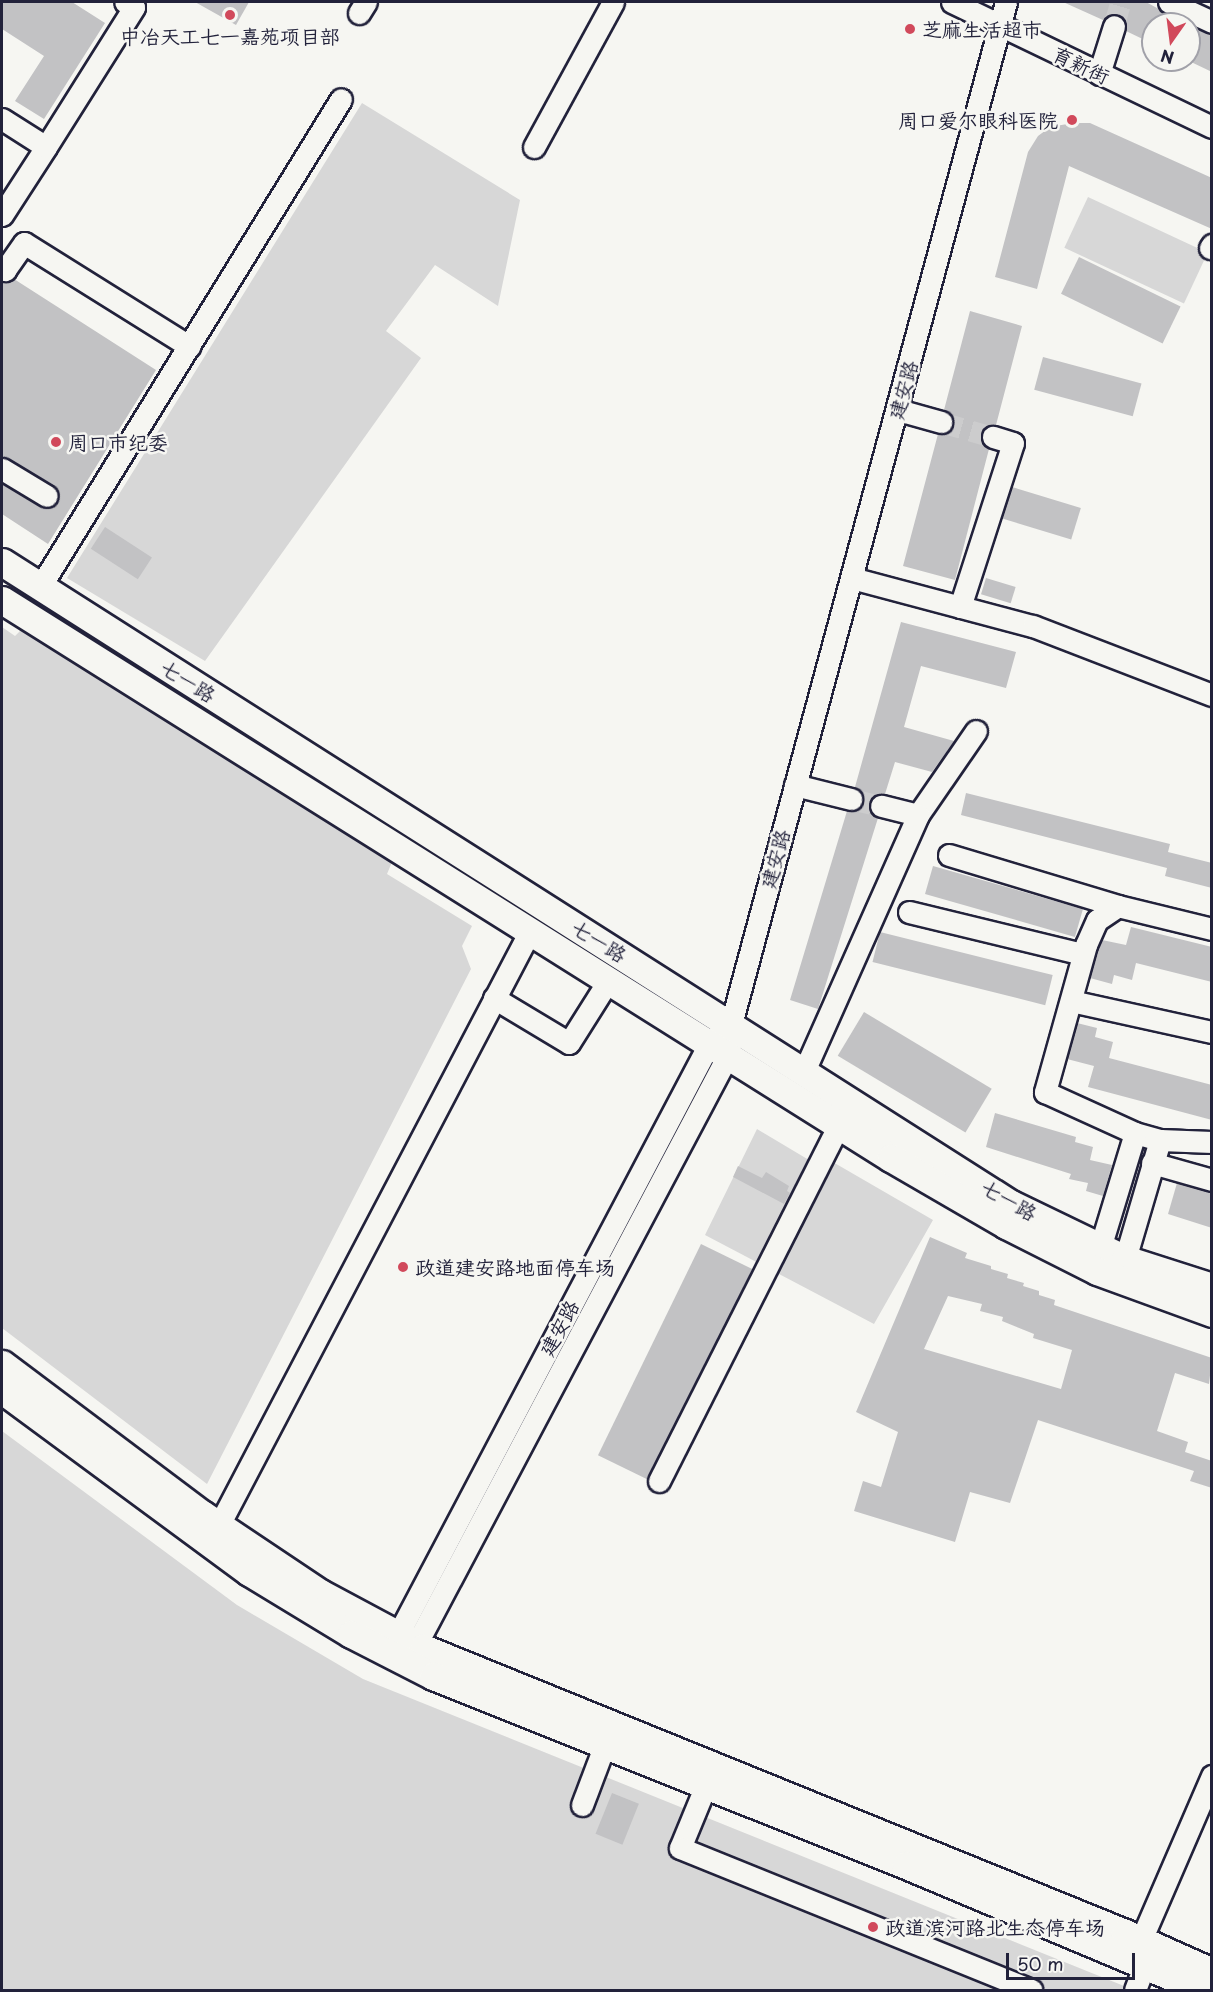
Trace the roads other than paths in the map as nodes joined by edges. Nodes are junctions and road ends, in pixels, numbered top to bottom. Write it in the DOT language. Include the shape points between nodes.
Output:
graph roads {
  1 [pos="125,2"];
  2 [pos="613,2"];
  3 [pos="951,2"];
  4 [pos="1006,2"];
  5 [pos="1169,2"];
  6 [pos="1212,22"];
  7 [pos="999,26"];
  8 [pos="1114,26"];
  9 [pos="1099,74"];
  10 [pos="341,99"];
  11 [pos="2,119"];
  12 [pos="1212,127"];
  13 [pos="46,147"];
  14 [pos="534,147"];
  15 [pos="2,215"];
  16 [pos="2,268"];
  17 [pos="189,346"];
  18 [pos="898,410"];
  19 [pos="941,422"];
  20 [pos="993,437"];
  21 [pos="2,469"];
  22 [pos="47,496"];
  23 [pos="2,562"];
  24 [pos="852,578"];
  25 [pos="40,587"];
  26 [pos="2,600"];
  27 [pos="960,607"];
  28 [pos="1212,695"];
  29 [pos="976,731"];
  30 [pos="795,785"];
  31 [pos="851,799"];
  32 [pos="881,806"];
  33 [pos="918,816"];
  34 [pos="949,855"];
  35 [pos="1118,906"];
  36 [pos="909,912"];
  37 [pos="1212,929"];
  38 [pos="530,931"];
  39 [pos="1083,954"];
  40 [pos="608,981"];
  41 [pos="494,998"];
  42 [pos="1071,1001"];
  43 [pos="730,1024"];
  44 [pos="1212,1032"];
  45 [pos="719,1048"];
  46 [pos="805,1069"];
  47 [pos="839,1124"];
  48 [pos="1135,1133"];
  49 [pos="1160,1140"];
  50 [pos="1212,1142"];
  51 [pos="1152,1163"];
  52 [pos="1212,1180"];
  53 [pos="1100,1248"];
  54 [pos="1125,1259"];
  55 [pos="1212,1287"];
  56 [pos="1212,1313"];
  57 [pos="2,1364"];
  58 [pos="2,1390"];
  59 [pos="659,1481"];
  60 [pos="219,1525"];
  61 [pos="402,1648"];
  62 [pos="605,1744"];
  63 [pos="1212,1776"];
  64 [pos="706,1785"];
  65 [pos="582,1805"];
  66 [pos="1143,1952"];
  67 [pos="1212,1972"];
  68 [pos="1031,1990"];
  69 [pos="1135,1990"];
  70 [pos="1204,1990"];
  1 -- 13 [label="street" via="134,7"];
  2 -- 14 [label="street"];
  3 -- 7 [label="street, 育新街"];
  4 -- 7 [label="street, 建安路"];
  5 -- 6 [label="street"];
  7 -- 9 [label="street, 育新街"];
  7 -- 18 [label="street, 建安路"];
  8 -- 9 [label="street"];
  9 -- 12 [label="street, 育新街"];
  10 -- 17 [label="street"];
  11 -- 13 [label="street"];
  13 -- 15 [label="street"];
  16 -- 17 [label="street" via="5,270 24,243"];
  17 -- 25 [label="street"];
  18 -- 19 [label="street"];
  18 -- 24 [label="street, 建安路"];
  20 -- 27 [label="street" via="1013,443"];
  21 -- 22 [label="street"];
  23 -- 25 [label="main road, 七一路"];
  24 -- 27 [label="street"];
  24 -- 30 [label="street, 建安路"];
  25 -- 43 [label="main road, 七一路"];
  26 -- 38 [label="main road, 七一路"];
  27 -- 28 [label="street" via="1033,626"];
  29 -- 33 [label="street"];
  30 -- 31 [label="street"];
  30 -- 43 [label="street, 建安路"];
  32 -- 33 [label="street"];
  33 -- 46 [label="street"];
  34 -- 35 [label="street"];
  35 -- 37 [label="street"];
  35 -- 39 [label="street" via="1097,920"];
  36 -- 39 [label="street"];
  38 -- 40 [label="main road, 七一路"];
  38 -- 41 [label="street"];
  39 -- 42 [label="street"];
  40 -- 41 [label="street" via="569,1043"];
  40 -- 45 [label="main road, 七一路"];
  41 -- 60 [label="street"];
  42 -- 44 [label="street"];
  42 -- 48 [label="street" via="1044,1092"];
  43 -- 45 [label="street, 建安路"];
  43 -- 53 [label="main road, 七一路" via="1011,1204"];
  45 -- 47 [label="main road, 七一路"];
  45 -- 61 [label="street, 建安路"];
  47 -- 56 [label="main road, 七一路" via="1006,1225 1096,1271"];
  47 -- 59 [label="street"];
  48 -- 49 [label="street"];
  48 -- 53 [label="street"];
  49 -- 50 [label="street"];
  49 -- 51 [label="street"];
  51 -- 52 [label="street"];
  51 -- 54 [label="street"];
  53 -- 54 [label="main road, 七一路"];
  54 -- 55 [label="main road, 七一路"];
  57 -- 60 [label="main road"];
  58 -- 61 [label="main road" via="249,1572 351,1634"];
  60 -- 61 [label="main road"];
  61 -- 62 [label="main road" via="433,1676"];
  61 -- 66 [label="main road"];
  62 -- 64 [label="main road"];
  62 -- 65 [label="street"];
  63 -- 66 [label="street"];
  64 -- 66 [label="main road"];
  64 -- 68 [label="street" via="680,1848"];
  66 -- 67 [label="main road"];
  66 -- 69 [label="street"];
  66 -- 70 [label="main road"];
}
